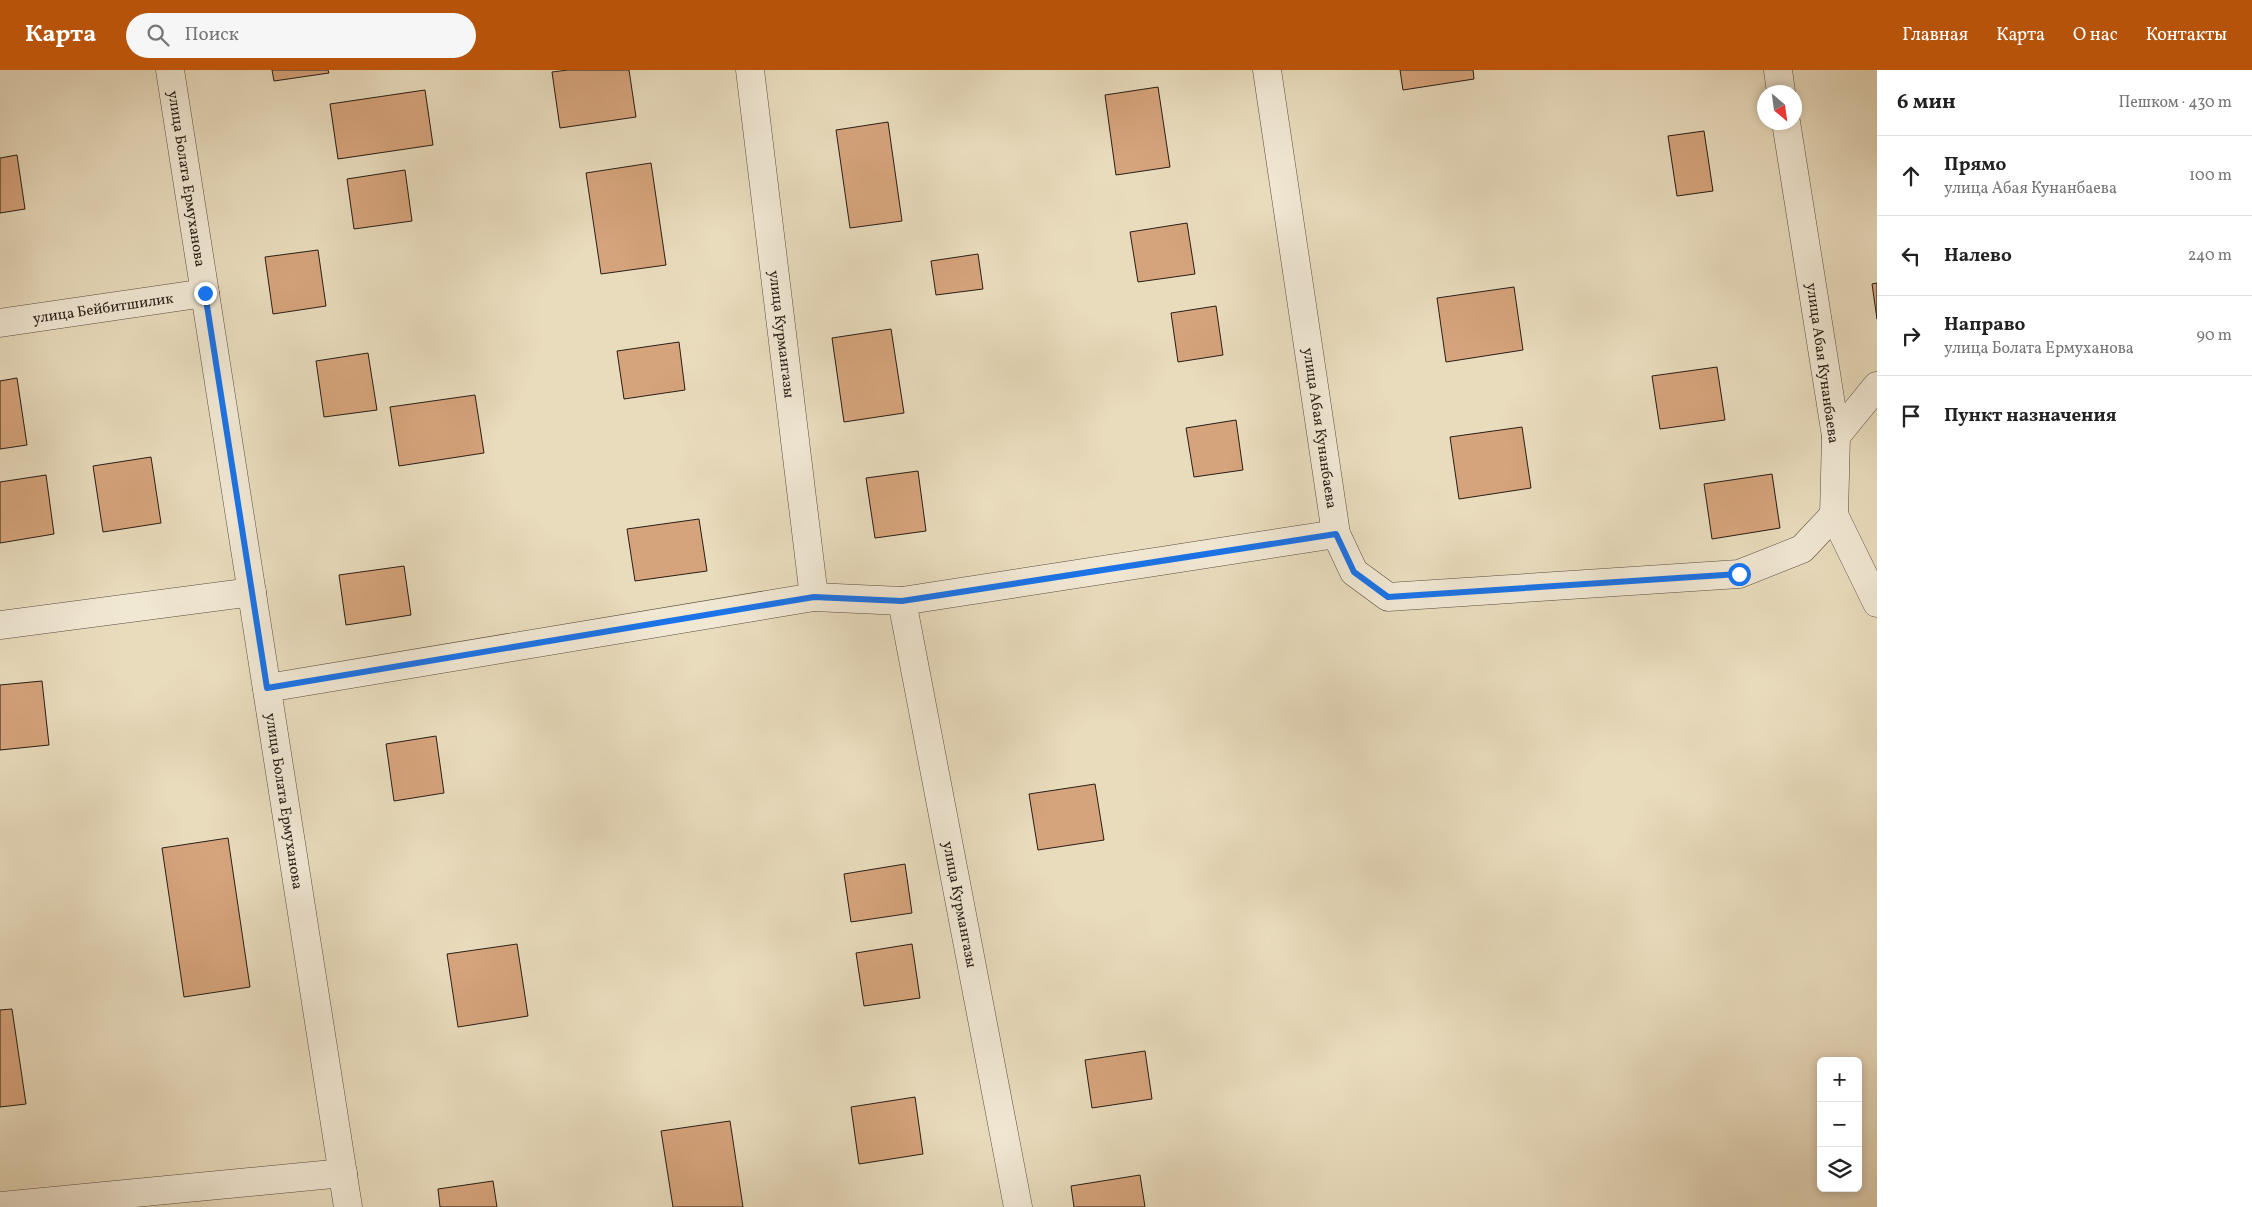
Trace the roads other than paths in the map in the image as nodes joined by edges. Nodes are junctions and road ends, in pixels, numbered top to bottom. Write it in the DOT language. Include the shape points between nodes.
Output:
graph roads {
  1 [pos="170,70"];
  2 [pos="750,70"];
  3 [pos="1267,70"];
  4 [pos="1778,70"];
  5 [pos="1780,85"];
  6 [pos="1787,130"];
  7 [pos="205,293"];
  8 [pos="0,323"];
  9 [pos="1877,386"];
  10 [pos="1836,436"];
  11 [pos="1834,515"];
  12 [pos="1336,534"];
  13 [pos="252,592"];
  14 [pos="814,597"];
  15 [pos="902,601"];
  16 [pos="1877,603"];
  17 [pos="0,625"];
  18 [pos="267,688"];
  19 [pos="343,1173"];
  20 [pos="0,1206"];
  21 [pos="348,1207"];
  22 [pos="1018,1207"];
  1 -- 7 [label="street, улица Болата Ермуханова"];
  2 -- 14 [label="street, улица Курмангазы"];
  3 -- 12 [label="street, улица Абая Кунанбаева"];
  4 -- 5 [label="street"];
  6 -- 10 [label="street, улица Абая Кунанбаева"];
  7 -- 8 [label="street, улица Бейбитшилик"];
  7 -- 13 [label="street, улица Болата Ермуханова"];
  9 -- 10 [label="street"];
  10 -- 11 [label="street, улица Абая Кунанбаева"];
  11 -- 12 [label="street, улица Абая Кунанбаева" via="1802,549 1739,574 1388,597 1354,572"];
  11 -- 16 [label="street"];
  12 -- 15 [label="street"];
  13 -- 17 [label="street"];
  13 -- 18 [label="street, улица Болата Ермуханова"];
  14 -- 15 [label="street"];
  14 -- 18 [label="street"];
  15 -- 22 [label="street, улица Курмангазы"];
  18 -- 19 [label="street, улица Болата Ермуханова"];
  19 -- 20 [label="street"];
  19 -- 21 [label="street, улица Болата Ермуханова"];
}
